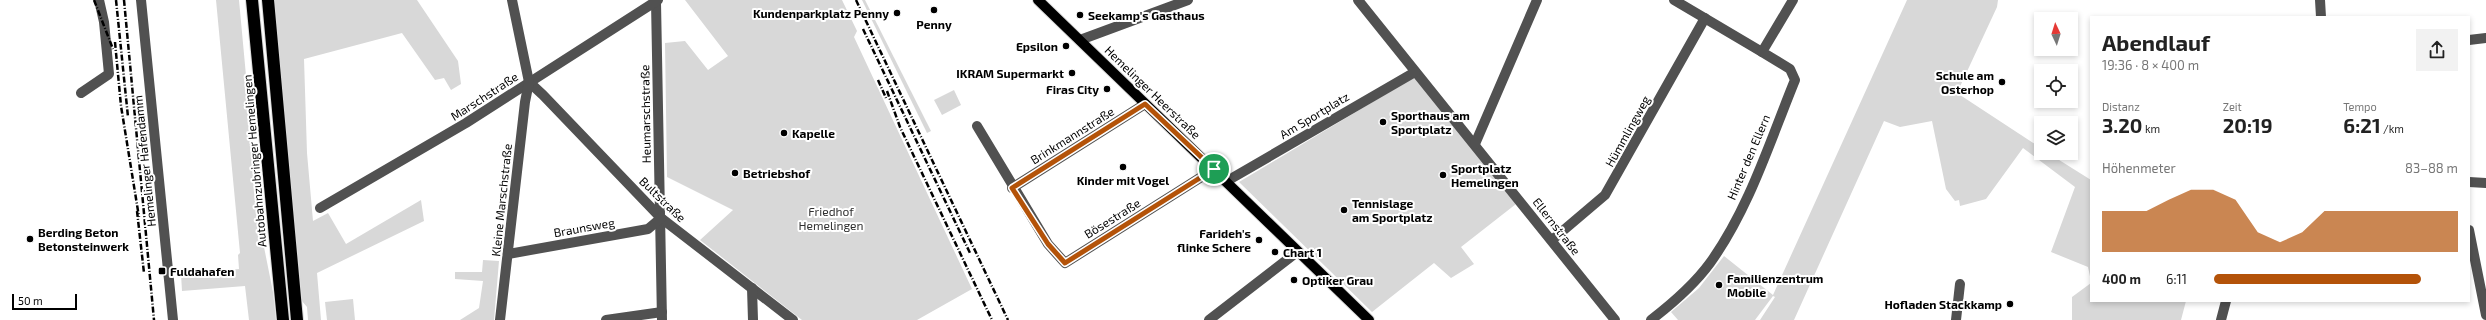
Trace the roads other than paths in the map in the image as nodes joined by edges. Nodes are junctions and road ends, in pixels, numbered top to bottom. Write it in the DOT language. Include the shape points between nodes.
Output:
graph roads {
  1 [pos="99,0"];
  2 [pos="141,0"];
  3 [pos="245,0"];
  4 [pos="252,0"];
  5 [pos="512,0"];
  6 [pos="1038,0"];
  7 [pos="1188,0"];
  8 [pos="1358,0"];
  9 [pos="1537,0"];
  10 [pos="1674,0"];
  11 [pos="1793,0"];
  12 [pos="2320,0"];
  13 [pos="269,1"];
  14 [pos="657,1"];
  15 [pos="2321,16"];
  16 [pos="1704,18"];
  17 [pos="2486,38"];
  18 [pos="1080,40"];
  19 [pos="2470,40"];
  20 [pos="1762,52"];
  21 [pos="1415,72"];
  22 [pos="529,82"];
  23 [pos="81,93"];
  24 [pos="1145,104"];
  25 [pos="977,126"];
  26 [pos="1475,144"];
  27 [pos="1214,169"];
  28 [pos="1227,181"];
  29 [pos="2470,182"];
  30 [pos="2486,183"];
  31 [pos="1012,188"];
  32 [pos="320,208"];
  33 [pos="661,218"];
  34 [pos="2470,235"];
  35 [pos="1552,240"];
  36 [pos="276,247"];
  37 [pos="1297,252"];
  38 [pos="508,254"];
  39 [pos="1960,284"];
  40 [pos="752,288"];
  41 [pos="2226,302"];
  42 [pos="2486,315"];
  43 [pos="662,316"];
  44 [pos="173,320"];
  45 [pos="283,320"];
  46 [pos="297,320"];
  47 [pos="500,320"];
  48 [pos="606,320"];
  49 [pos="753,320"];
  50 [pos="793,320"];
  51 [pos="1209,320"];
  52 [pos="1369,320"];
  53 [pos="1615,320"];
  54 [pos="1651,320"];
  55 [pos="1956,320"];
  56 [pos="2221,320"];
  1 -- 23 [label="street" via="104,22 109,74"];
  2 -- 44 [label="street, Hemelinger Hafendamm"];
  3 -- 36 [label="highway" via="266,213"];
  4 -- 36 [label="highway, Autobahnzubringer Hemelingen"];
  5 -- 22 [label="street"];
  6 -- 18 [label="main road, Hemelinger Heerstraße"];
  7 -- 18 [label="street"];
  8 -- 21 [label="street, Ellernstraße"];
  9 -- 26 [label="street"];
  10 -- 16 [label="street, Hinter den Ellern"];
  11 -- 20 [label="street"];
  12 -- 15 [label="street"];
  13 -- 46 [label="highway"];
  14 -- 22 [label="street, Marschstraße"];
  14 -- 33 [label="street, Heumarschstraße"];
  16 -- 20 [label="street, Hinter den Ellern"];
  16 -- 35 [label="street, Hümmlingweg" via="1605,196"];
  17 -- 19 [label="street"];
  18 -- 24 [label="main road, Hemelinger Heerstraße"];
  20 -- 54 [label="street, Hinter den Ellern" via="1790,69 1795,80 1748,193 1714,257 1693,285"];
  21 -- 26 [label="street, Ellernstraße"];
  21 -- 28 [label="street, Am Sportplatz"];
  22 -- 32 [label="street, Marschstraße" via="466,123"];
  22 -- 33 [label="street, Bultstraße"];
  22 -- 38 [label="street, Kleine Marschstraße"];
  24 -- 27 [label="main road, Hemelinger Heerstraße"];
  24 -- 31 [label="street, Brinkmannstraße"];
  25 -- 31 [label="street"];
  26 -- 35 [label="street, Ellernstraße"];
  27 -- 28 [label="main road, Hemelinger Heerstraße"];
  27 -- 31 [label="street, Bösestraße" via="1065,263 1048,244"];
  28 -- 37 [label="main road, Hemelinger Heerstraße"];
  29 -- 30 [label="street"];
  33 -- 38 [label="street, Braunsweg" via="648,229"];
  33 -- 40 [label="street, Bultstraße"];
  33 -- 43 [label="street, Heumarschstraße"];
  34 -- 42 [label="street"];
  35 -- 53 [label="street, Ellernstraße"];
  36 -- 45 [label="highway, Autobahnzubringer Hemelingen"];
  37 -- 51 [label="street"];
  37 -- 52 [label="main road, Hemelinger Heerstraße"];
  38 -- 47 [label="street, Kleine Marschstraße"];
  39 -- 55 [label="street"];
  40 -- 49 [label="street"];
  40 -- 50 [label="street, Bultstraße"];
  41 -- 56 [label="street"];
  43 -- 48 [label="street"];
}
